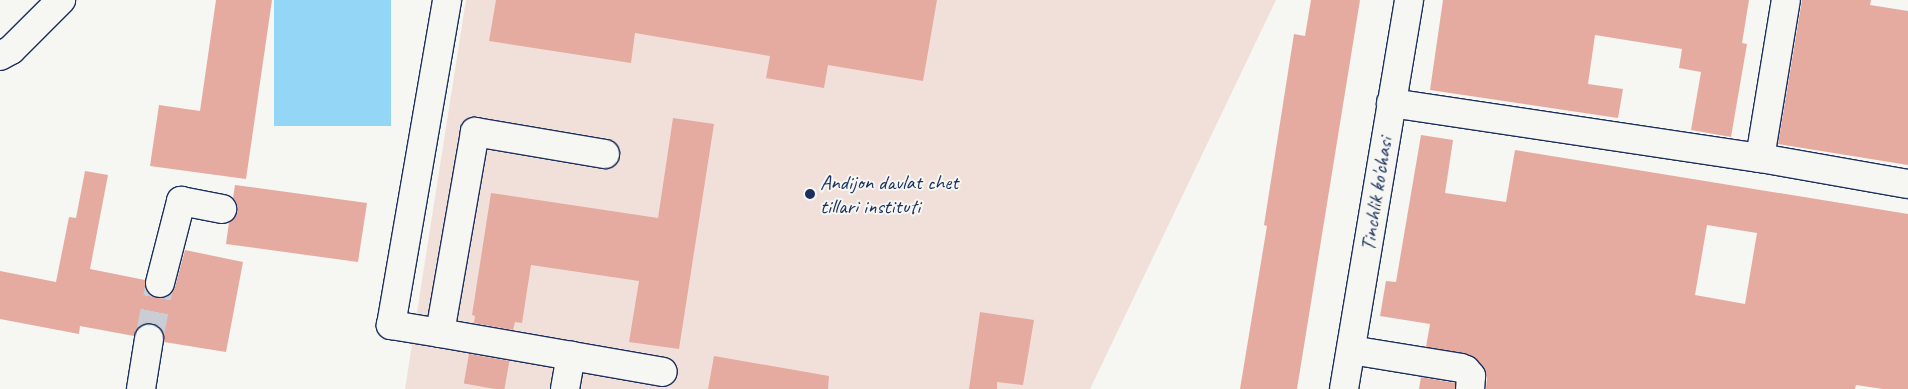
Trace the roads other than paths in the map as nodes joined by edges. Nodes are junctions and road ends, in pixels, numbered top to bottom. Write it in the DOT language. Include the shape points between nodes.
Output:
graph roads {
  1 [pos="61,0"];
  2 [pos="447,0"];
  3 [pos="1410,0"];
  4 [pos="1786,0"];
  5 [pos="0,56"];
  6 [pos="1391,103"];
  7 [pos="605,154"];
  8 [pos="1760,158"];
  9 [pos="1908,184"];
  10 [pos="222,209"];
  11 [pos="160,283"];
  12 [pos="440,333"];
  13 [pos="149,339"];
  14 [pos="1351,350"];
  15 [pos="571,356"];
  16 [pos="663,372"];
  17 [pos="141,389"];
  18 [pos="565,389"];
  19 [pos="1344,389"];
  20 [pos="1470,389"];
  1 -- 5 [label="street" via="11,50"];
  2 -- 12 [label="street" via="391,325"];
  3 -- 6 [label="street, Tinchlik ko'chasi"];
  4 -- 8 [label="street"];
  6 -- 8 [label="street"];
  6 -- 14 [label="street, Tinchlik ko'chasi"];
  7 -- 12 [label="street" via="475,132"];
  8 -- 9 [label="street"];
  10 -- 11 [label="street" via="181,201"];
  12 -- 15 [label="street"];
  13 -- 17 [label="street"];
  14 -- 19 [label="street, Tinchlik ko'chasi"];
  14 -- 20 [label="street" via="1460,368 1471,376"];
  15 -- 16 [label="street"];
  15 -- 18 [label="street"];
}
